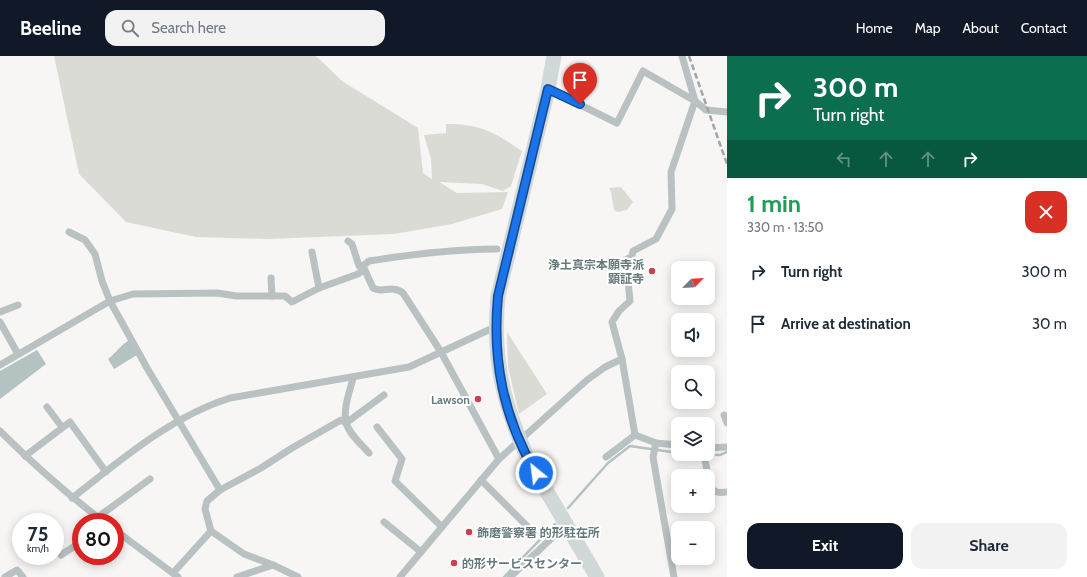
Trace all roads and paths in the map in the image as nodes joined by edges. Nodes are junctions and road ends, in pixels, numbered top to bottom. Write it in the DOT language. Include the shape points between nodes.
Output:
graph roads {
  1 [pos="554,56"];
  2 [pos="682,56"];
  3 [pos="548,89"];
  4 [pos="695,101"];
  5 [pos="727,112"];
  6 [pos="69,232"];
  7 [pos="348,241"];
  8 [pos="497,249"];
  9 [pos="312,252"];
  10 [pos="363,267"];
  11 [pos="271,278"];
  12 [pos="318,288"];
  13 [pos="272,296"];
  14 [pos="110,301"];
  15 [pos="18,305"];
  16 [pos="0,312"];
  17 [pos="0,322"];
  18 [pos="495,327"];
  19 [pos="441,352"];
  20 [pos="18,354"];
  21 [pos="622,359"];
  22 [pos="0,366"];
  23 [pos="353,378"];
  24 [pos="384,395"];
  25 [pos="47,407"];
  26 [pos="724,415"];
  27 [pos="178,420"];
  28 [pos="346,422"];
  29 [pos="727,423"];
  30 [pos="62,427"];
  31 [pos="377,427"];
  32 [pos="0,431"];
  33 [pos="635,435"];
  34 [pos="520,440"];
  35 [pos="656,444"];
  36 [pos="671,445"];
  37 [pos="727,447"];
  38 [pos="715,448"];
  39 [pos="369,453"];
  40 [pos="25,456"];
  41 [pos="606,457"];
  42 [pos="499,459"];
  43 [pos="106,472"];
  44 [pos="150,479"];
  45 [pos="481,480"];
  46 [pos="220,490"];
  47 [pos="715,492"];
  48 [pos="727,492"];
  49 [pos="72,498"];
  50 [pos="92,513"];
  51 [pos="109,513"];
  52 [pos="384,522"];
  53 [pos="567,524"];
  54 [pos="527,526"];
  55 [pos="442,527"];
  56 [pos="211,531"];
  57 [pos="124,537"];
  58 [pos="421,552"];
  59 [pos="273,565"];
  60 [pos="175,575"];
  61 [pos="404,576"];
  62 [pos="5,577"];
  63 [pos="23,577"];
  64 [pos="237,577"];
  65 [pos="298,577"];
  66 [pos="510,577"];
  67 [pos="598,577"];
  68 [pos="674,577"];
  1 -- 3 [label="highway"];
  2 -- 4 [label="street"];
  3 -- 4 [label="street" via="617,123 644,71"];
  3 -- 18 [label="highway" via="501,282"];
  4 -- 5 [label="street" via="706,110"];
  4 -- 21 [label="street" via="671,172 672,209 656,238 633,251 632,256 626,260 630,301 612,322"];
  6 -- 14 [label="street" via="85,240 95,254"];
  7 -- 10 [label="street" via="352,244 359,266"];
  8 -- 10 [label="street" via="422,253 369,261"];
  9 -- 12 [label="street"];
  10 -- 12 [label="street" via="358,274"];
  10 -- 19 [label="street" via="376,290 394,288 403,293"];
  11 -- 13 [label="street"];
  12 -- 13 [label="street" via="292,302 285,296"];
  13 -- 14 [label="street" via="133,294"];
  14 -- 20 [label="street"];
  14 -- 27 [label="street"];
  15 -- 16 [label="street"];
  17 -- 20 [label="street"];
  18 -- 19 [label="street"];
  18 -- 34 [label="highway" via="500,377 511,420"];
  19 -- 23 [label="street" via="409,367"];
  19 -- 42 [label="street"];
  20 -- 22 [label="street"];
  21 -- 33 [label="street"];
  21 -- 34 [label="street" via="587,380"];
  23 -- 27 [label="street" via="230,398"];
  23 -- 28 [label="street"];
  24 -- 28 [label="street"];
  25 -- 30 [label="street"];
  26 -- 29 [label="street"];
  27 -- 43 [label="street"];
  27 -- 46 [label="street"];
  28 -- 39 [label="street" via="351,433"];
  28 -- 46 [label="street" via="341,420"];
  30 -- 40 [label="street"];
  30 -- 43 [label="street" via="70,422"];
  31 -- 55 [label="street" via="402,459 395,481"];
  32 -- 40 [label="street"];
  33 -- 35 [label="street"];
  33 -- 41 [label="street"];
  34 -- 42 [label="street"];
  34 -- 53 [label="highway" via="529,461"];
  35 -- 36 [label="street"];
  35 -- 68 [label="street" via="654,454 661,508"];
  37 -- 38 [label="street"];
  40 -- 49 [label="street"];
  42 -- 45 [label="street"];
  43 -- 49 [label="street"];
  44 -- 51 [label="street"];
  45 -- 54 [label="street"];
  45 -- 55 [label="street"];
  46 -- 56 [label="street" via="207,501 205,510"];
  47 -- 48 [label="street"];
  49 -- 50 [label="street"];
  52 -- 58 [label="street"];
  53 -- 66 [label="street"];
  53 -- 67 [label="highway"];
  55 -- 58 [label="street"];
  56 -- 59 [label="street" via="244,554"];
  56 -- 60 [label="street"];
  57 -- 60 [label="street"];
  58 -- 61 [label="street"];
  59 -- 64 [label="street"];
  59 -- 65 [label="street"];
  62 -- 63 [label="street" via="17,570"];
}
